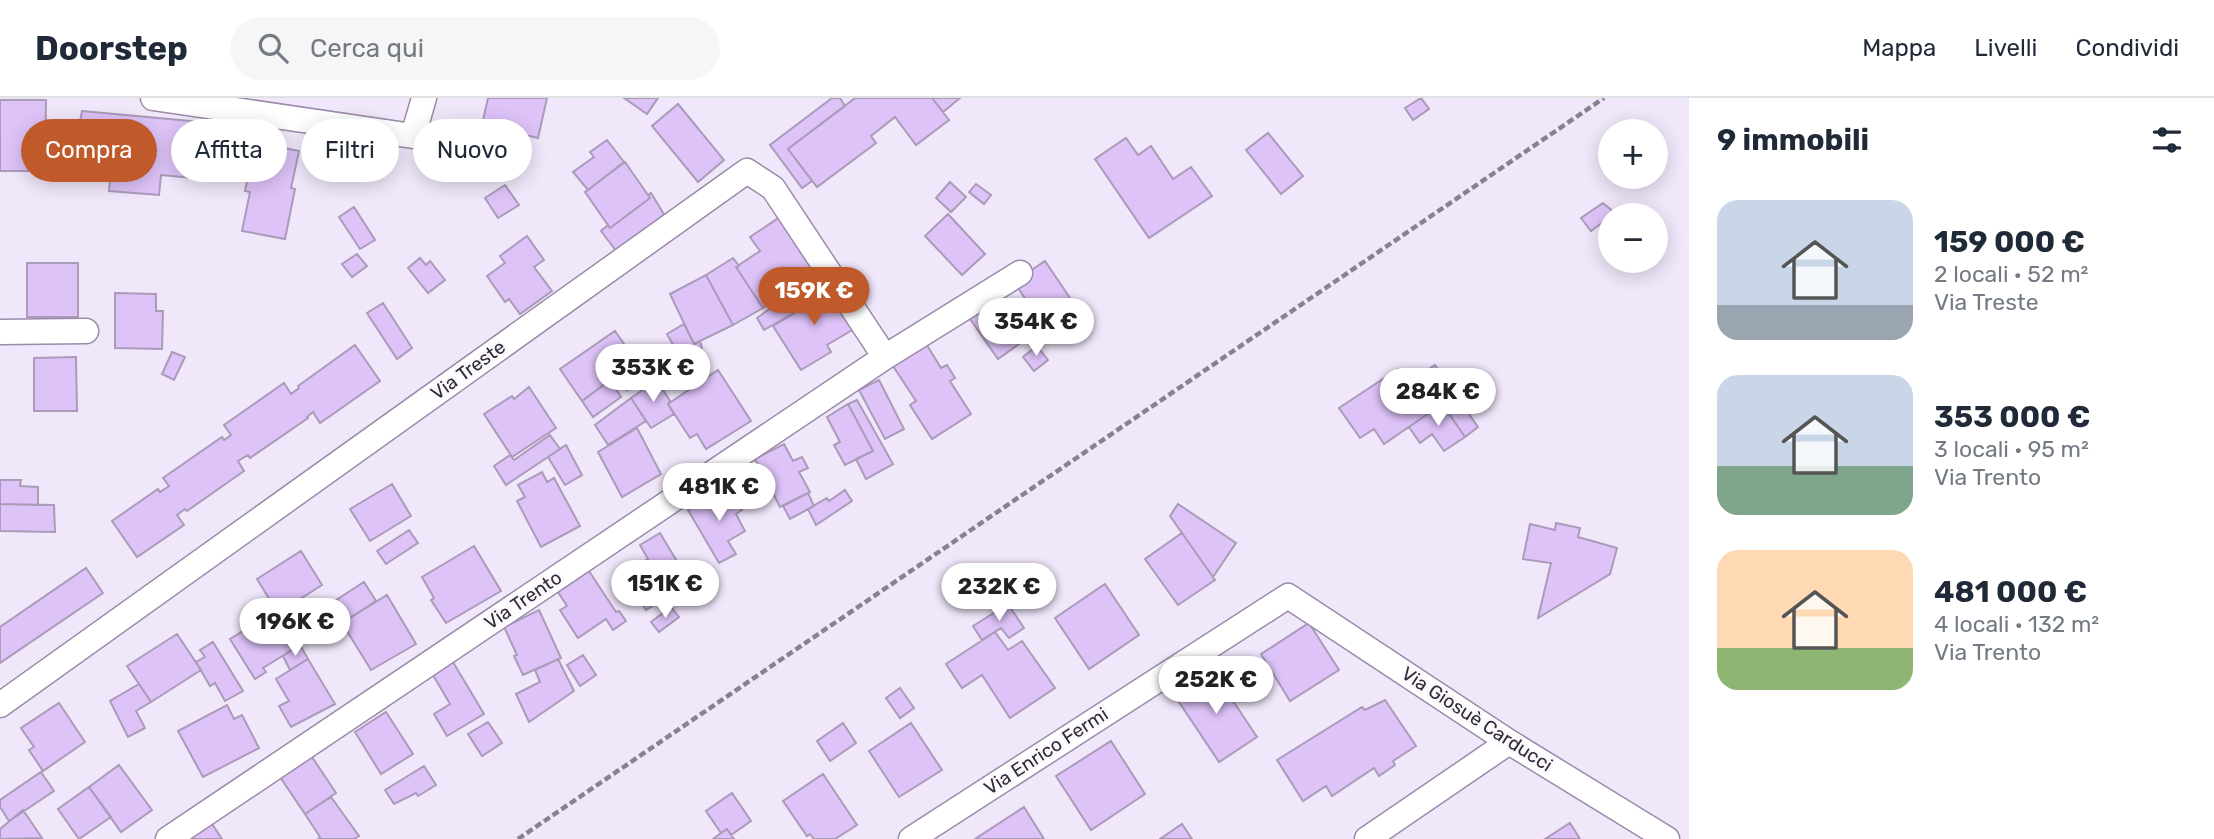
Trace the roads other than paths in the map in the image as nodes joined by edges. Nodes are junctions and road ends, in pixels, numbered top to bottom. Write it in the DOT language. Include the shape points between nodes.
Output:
graph roads {
  1 [pos="153,98"];
  2 [pos="424,98"];
  3 [pos="1020,272"];
  4 [pos="86,331"];
  5 [pos="0,332"];
  6 [pos="884,357"];
  7 [pos="1288,596"];
  8 [pos="0,705"];
  9 [pos="1509,742"];
  10 [pos="168,839"];
  11 [pos="911,839"];
  12 [pos="1367,839"];
  13 [pos="1667,839"];
  1 -- 2 [label="street" via="413,136"];
  3 -- 6 [label="street, Via Trento"];
  4 -- 5 [label="street"];
  6 -- 8 [label="street, Via Treste" via="773,188 747,171"];
  6 -- 10 [label="street, Via Trento"];
  7 -- 9 [label="street, Via Giosuè Carducci"];
  7 -- 11 [label="street, Via Enrico Fermi"];
  9 -- 12 [label="street"];
  9 -- 13 [label="street, Via Giosuè Carducci"];
}
